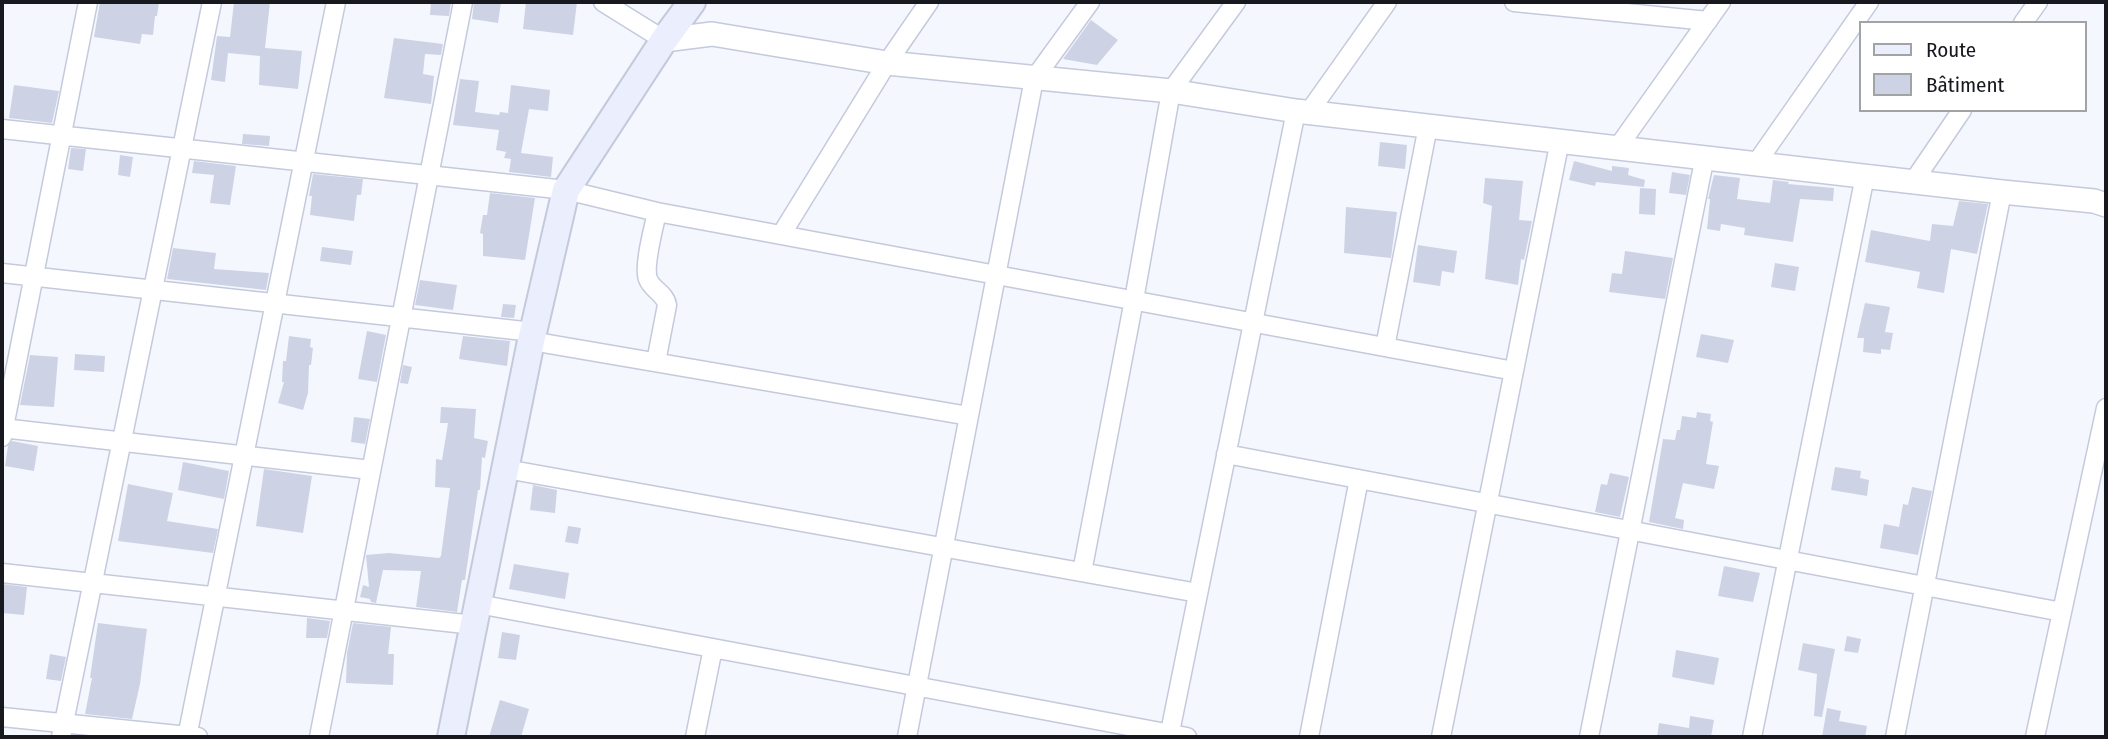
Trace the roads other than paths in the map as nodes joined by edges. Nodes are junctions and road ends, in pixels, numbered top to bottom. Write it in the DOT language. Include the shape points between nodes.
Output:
graph roads {
  1 [pos="88,2"];
  2 [pos="212,2"];
  3 [pos="336,2"];
  4 [pos="463,2"];
  5 [pos="603,2"];
  6 [pos="692,2"];
  7 [pos="929,2"];
  8 [pos="1090,2"];
  9 [pos="1236,2"];
  10 [pos="1387,2"];
  11 [pos="1514,2"];
  12 [pos="1721,2"];
  13 [pos="1869,2"];
  14 [pos="2038,2"];
  15 [pos="1708,21"];
  16 [pos="2024,21"];
  17 [pos="664,40"];
  18 [pos="887,63"];
  19 [pos="1034,79"];
  20 [pos="1171,91"];
  21 [pos="1303,111"];
  22 [pos="1961,112"];
  23 [pos="1429,126"];
  24 [pos="2,129"];
  25 [pos="61,135"];
  26 [pos="1560,140"];
  27 [pos="1618,147"];
  28 [pos="182,149"];
  29 [pos="1705,156"];
  30 [pos="303,162"];
  31 [pos="1757,162"];
  32 [pos="429,176"];
  33 [pos="1865,176"];
  34 [pos="1913,182"];
  35 [pos="566,190"];
  36 [pos="2002,192"];
  37 [pos="2106,205"];
  38 [pos="657,212"];
  39 [pos="781,235"];
  40 [pos="2,273"];
  41 [pos="996,275"];
  42 [pos="33,276"];
  43 [pos="153,289"];
  44 [pos="1134,300"];
  45 [pos="275,303"];
  46 [pos="401,317"];
  47 [pos="1253,322"];
  48 [pos="532,336"];
  49 [pos="1385,347"];
  50 [pos="656,362"];
  51 [pos="1514,370"];
  52 [pos="2106,410"];
  53 [pos="969,416"];
  54 [pos="2,431"];
  55 [pos="122,442"];
  56 [pos="1226,454"];
  57 [pos="244,456"];
  58 [pos="506,469"];
  59 [pos="371,470"];
  60 [pos="1359,479"];
  61 [pos="1487,503"];
  62 [pos="1630,530"];
  63 [pos="944,547"];
  64 [pos="1787,560"];
  65 [pos="1082,572"];
  66 [pos="2,573"];
  67 [pos="93,582"];
  68 [pos="1925,586"];
  69 [pos="1198,593"];
  70 [pos="216,596"];
  71 [pos="344,610"];
  72 [pos="2062,612"];
  73 [pos="476,615"];
  74 [pos="713,648"];
  75 [pos="917,686"];
  76 [pos="2,716"];
  77 [pos="63,730"];
  78 [pos="1175,736"];
  79 [pos="191,737"];
  80 [pos="318,737"];
  81 [pos="451,737"];
  82 [pos="695,737"];
  83 [pos="907,737"];
  84 [pos="1309,737"];
  85 [pos="1441,737"];
  86 [pos="1589,737"];
  87 [pos="1752,737"];
  88 [pos="1895,737"];
  89 [pos="2035,737"];
  1 -- 25 [label="street"];
  2 -- 28 [label="street"];
  3 -- 30 [label="street"];
  4 -- 32 [label="street"];
  5 -- 17 [label="street"];
  6 -- 17 [label="main road"];
  7 -- 18 [label="street"];
  8 -- 19 [label="street"];
  9 -- 20 [label="street"];
  10 -- 21 [label="street"];
  11 -- 15 [label="street"];
  12 -- 15 [label="street"];
  13 -- 31 [label="street"];
  14 -- 16 [label="street"];
  15 -- 27 [label="street"];
  17 -- 18 [label="street" via="712,34"];
  17 -- 35 [label="main road"];
  18 -- 19 [label="street"];
  18 -- 39 [label="street"];
  19 -- 20 [label="street"];
  19 -- 41 [label="street"];
  20 -- 21 [label="street"];
  20 -- 44 [label="street"];
  21 -- 23 [label="street"];
  21 -- 47 [label="street"];
  22 -- 34 [label="street"];
  23 -- 26 [label="street"];
  23 -- 49 [label="street"];
  24 -- 25 [label="street"];
  25 -- 28 [label="street"];
  25 -- 42 [label="street"];
  26 -- 27 [label="street"];
  26 -- 51 [label="street"];
  27 -- 29 [label="street"];
  28 -- 30 [label="street"];
  28 -- 43 [label="street"];
  29 -- 31 [label="street"];
  29 -- 62 [label="street"];
  30 -- 32 [label="street"];
  30 -- 45 [label="street"];
  31 -- 33 [label="street"];
  32 -- 35 [label="street"];
  32 -- 46 [label="street"];
  33 -- 34 [label="street"];
  33 -- 64 [label="street"];
  34 -- 36 [label="street"];
  35 -- 38 [label="street"];
  35 -- 48 [label="main road"];
  36 -- 37 [label="street"];
  36 -- 68 [label="street"];
  38 -- 39 [label="street"];
  38 -- 50 [label="street" via="646,273 667,305"];
  39 -- 41 [label="street"];
  40 -- 42 [label="street"];
  41 -- 44 [label="street"];
  41 -- 53 [label="street"];
  42 -- 43 [label="street"];
  42 -- 54 [label="street"];
  43 -- 45 [label="street"];
  43 -- 55 [label="street"];
  44 -- 47 [label="street"];
  44 -- 65 [label="street"];
  45 -- 46 [label="street"];
  45 -- 57 [label="street"];
  46 -- 48 [label="street"];
  46 -- 59 [label="street"];
  47 -- 49 [label="street"];
  47 -- 56 [label="street"];
  48 -- 50 [label="street"];
  48 -- 58 [label="main road"];
  49 -- 51 [label="street"];
  50 -- 53 [label="street"];
  51 -- 61 [label="street"];
  52 -- 72 [label="street"];
  53 -- 63 [label="street"];
  54 -- 55 [label="street"];
  55 -- 57 [label="street"];
  55 -- 67 [label="street"];
  56 -- 60 [label="street"];
  56 -- 69 [label="street"];
  57 -- 59 [label="street"];
  57 -- 70 [label="street"];
  58 -- 63 [label="street"];
  58 -- 73 [label="main road"];
  59 -- 71 [label="street"];
  60 -- 61 [label="street"];
  60 -- 84 [label="street"];
  61 -- 62 [label="street"];
  61 -- 85 [label="street"];
  62 -- 64 [label="street"];
  62 -- 86 [label="street"];
  63 -- 65 [label="street"];
  63 -- 75 [label="street"];
  64 -- 68 [label="street"];
  64 -- 87 [label="street"];
  65 -- 69 [label="street"];
  66 -- 67 [label="street"];
  67 -- 70 [label="street"];
  67 -- 77 [label="street"];
  68 -- 72 [label="street"];
  68 -- 88 [label="street"];
  69 -- 78 [label="street"];
  70 -- 71 [label="street"];
  70 -- 79 [label="street"];
  71 -- 73 [label="street"];
  71 -- 80 [label="street"];
  72 -- 89 [label="street"];
  73 -- 74 [label="street"];
  73 -- 81 [label="main road"];
  74 -- 75 [label="street"];
  74 -- 82 [label="street"];
  75 -- 78 [label="street"];
  75 -- 83 [label="street"];
  76 -- 77 [label="street"];
  77 -- 79 [label="street"];
}
